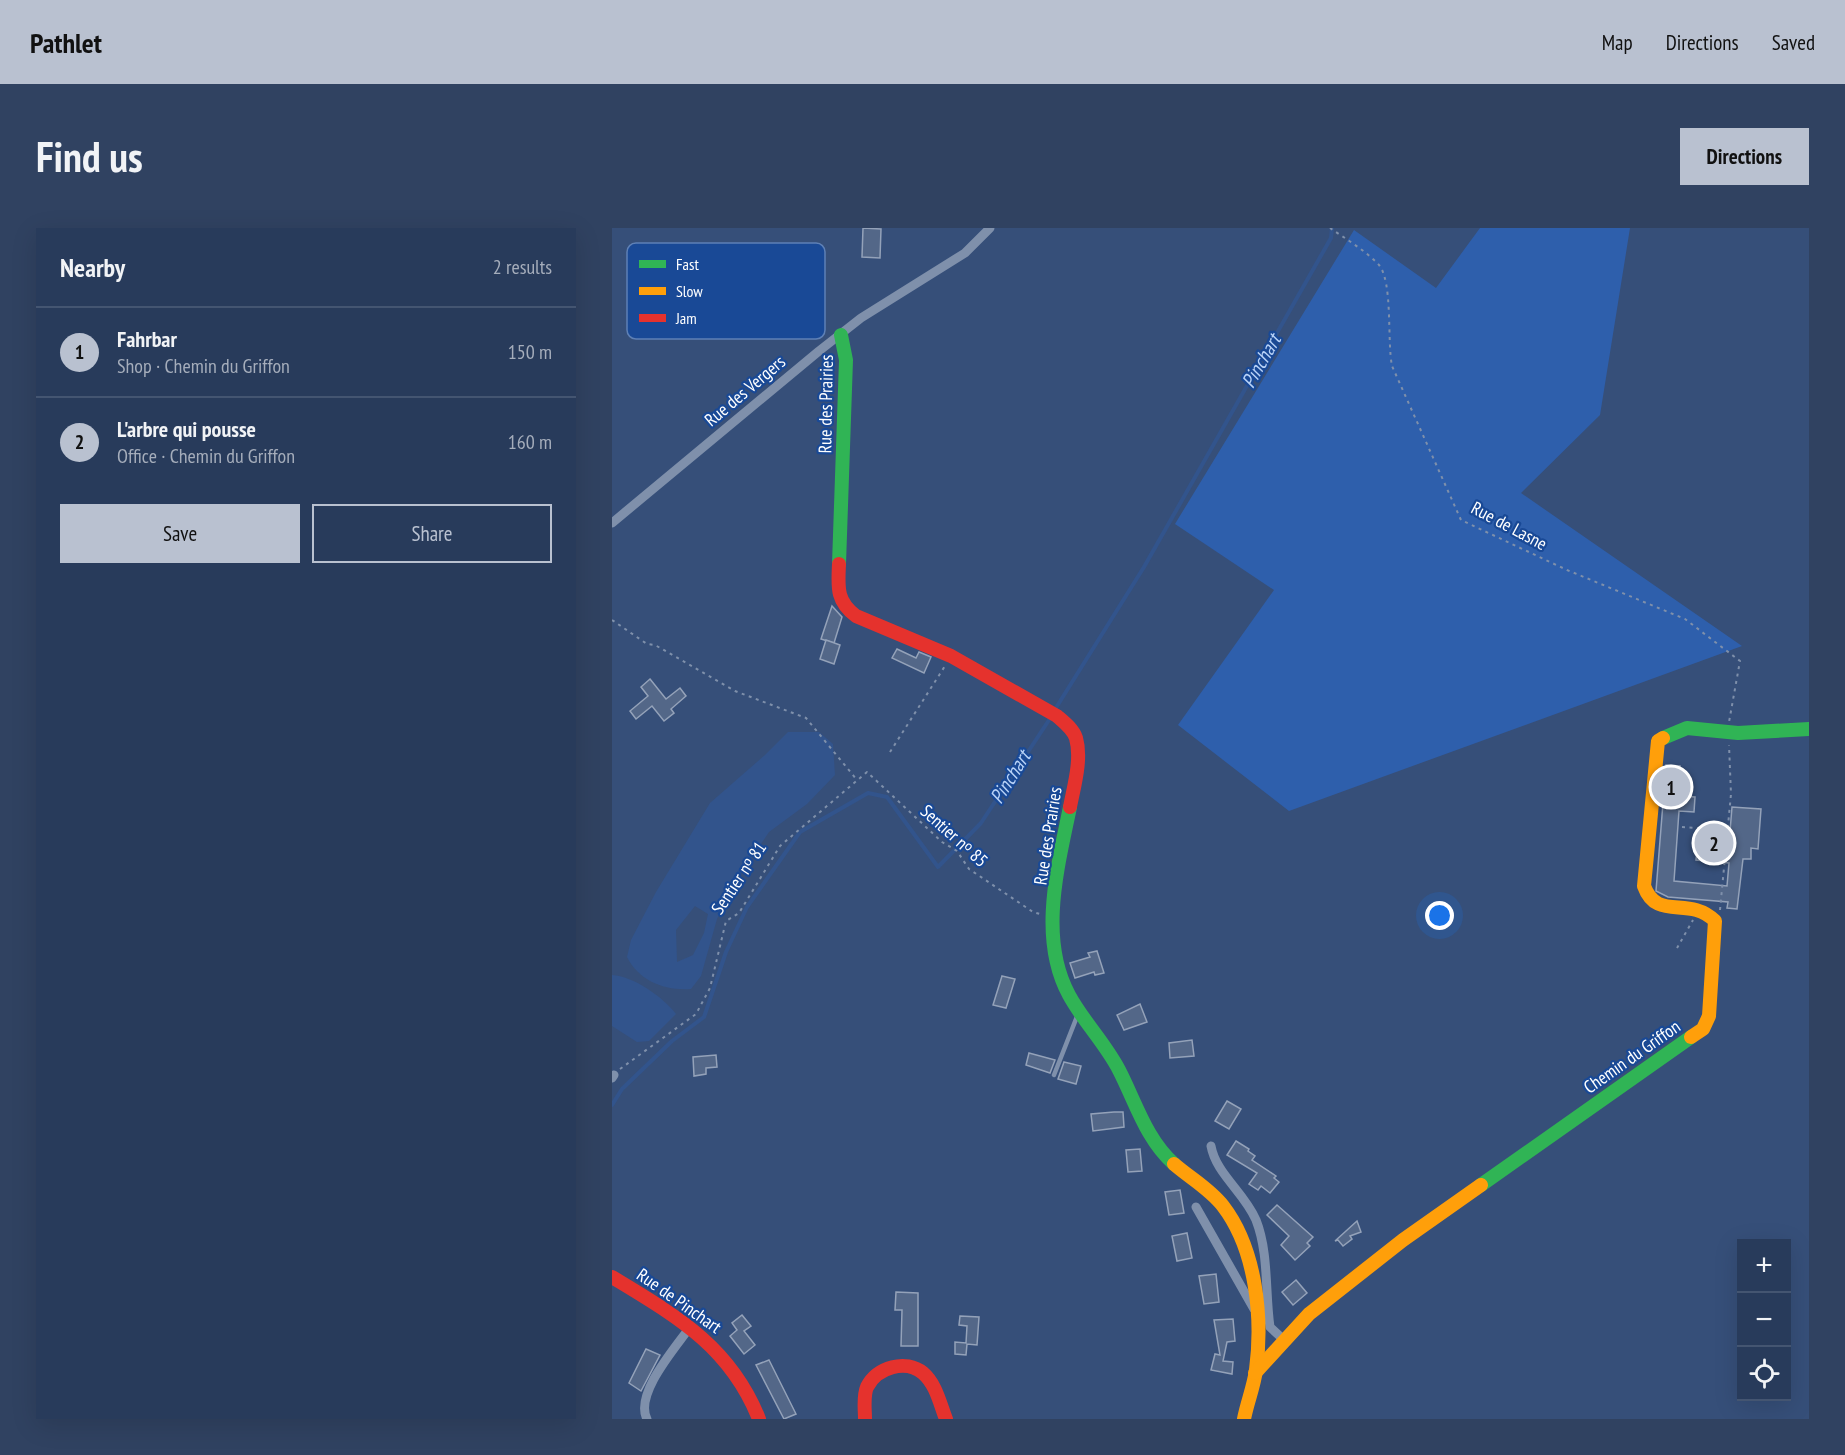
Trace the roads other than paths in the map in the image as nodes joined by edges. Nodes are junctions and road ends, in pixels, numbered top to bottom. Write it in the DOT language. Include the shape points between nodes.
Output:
graph roads {
  1 [pos="990,228"];
  2 [pos="841,336"];
  3 [pos="612,524"];
  4 [pos="1809,729"];
  5 [pos="1078,1012"];
  6 [pos="1054,1075"];
  7 [pos="1211,1146"];
  8 [pos="1196,1207"];
  9 [pos="612,1276"];
  10 [pos="1256,1312"];
  11 [pos="690,1327"];
  12 [pos="1284,1340"];
  13 [pos="1255,1373"];
  14 [pos="646,1419"];
  15 [pos="759,1419"];
  16 [pos="865,1419"];
  17 [pos="946,1419"];
  18 [pos="1244,1419"];
  1 -- 2 [label="street, Rue des Vergers" via="965,253 861,318"];
  2 -- 3 [label="street, Rue des Vergers"];
  2 -- 5 [label="street, Rue des Prairies" via="846,360 838,595 845,608 856,616 951,656 1052,712 1073,731 1078,753 1054,917 1057,966"];
  4 -- 12 [label="street, Chemin du Griffon" via="1728,732 1691,727 1670,731 1658,741 1644,886 1646,897 1655,905 1702,910 1715,921 1709,1016 1703,1029 1403,1240 1309,1314"];
  5 -- 6 [label="lane"];
  5 -- 10 [label="street, Rue des Prairies" via="1117,1064 1146,1128 1164,1156 1205,1187 1229,1215 1245,1251"];
  7 -- 12 [label="street" via="1213,1160 1242,1193 1257,1222 1270,1327"];
  8 -- 10 [label="street"];
  9 -- 11 [label="street, Rue de Pinchart"];
  10 -- 13 [label="street, Rue des Prairies"];
  11 -- 14 [label="street" via="649,1388 643,1411"];
  11 -- 15 [label="street, Rue de Pinchart" via="731,1364"];
  12 -- 13 [label="street, Chemin du Griffon"];
  13 -- 18 [label="street, Rue des Prairies"];
  16 -- 17 [label="street" via="867,1387 875,1376 897,1366 923,1373"];
}
